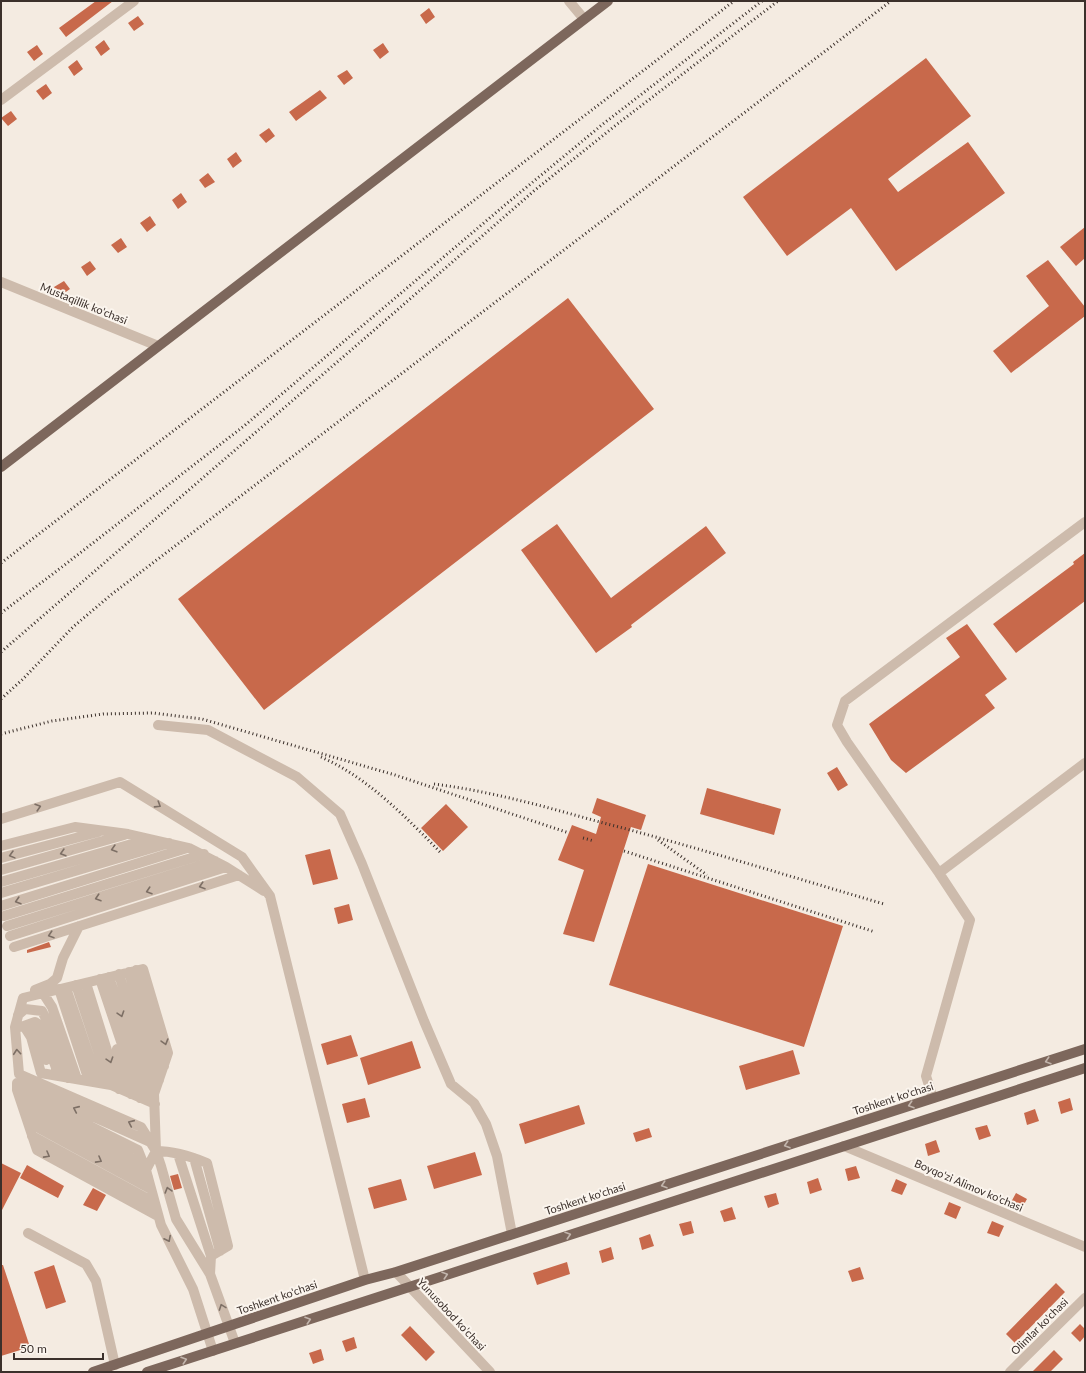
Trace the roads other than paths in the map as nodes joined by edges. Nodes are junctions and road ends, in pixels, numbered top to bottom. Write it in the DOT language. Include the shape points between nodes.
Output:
graph roads {
  1 [pos="134,1"];
  2 [pos="569,1"];
  3 [pos="608,1"];
  4 [pos="584,19"];
  5 [pos="1,100"];
  6 [pos="1,282"];
  7 [pos="158,346"];
  8 [pos="1,467"];
  9 [pos="1085,522"];
  10 [pos="158,725"];
  11 [pos="1085,763"];
  12 [pos="1,819"];
  13 [pos="104,831"];
  14 [pos="128,834"];
  15 [pos="151,839"];
  16 [pos="169,843"];
  17 [pos="1,846"];
  18 [pos="189,848"];
  19 [pos="204,854"];
  20 [pos="1,858"];
  21 [pos="215,861"];
  22 [pos="226,866"];
  23 [pos="1,870"];
  24 [pos="939,873"];
  25 [pos="239,874"];
  26 [pos="1,882"];
  27 [pos="1,893"];
  28 [pos="270,896"];
  29 [pos="3,914"];
  30 [pos="79,926"];
  31 [pos="10,936"];
  32 [pos="133,971"];
  33 [pos="89,982"];
  34 [pos="43,993"];
  35 [pos="23,998"];
  36 [pos="18,1015"];
  37 [pos="20,1027"];
  38 [pos="1085,1049"];
  39 [pos="1085,1068"];
  40 [pos="64,1077"];
  41 [pos="159,1080"];
  42 [pos="18,1082"];
  43 [pos="93,1082"];
  44 [pos="109,1084"];
  45 [pos="120,1088"];
  46 [pos="136,1096"];
  47 [pos="932,1098"];
  48 [pos="153,1100"];
  49 [pos="21,1101"];
  50 [pos="24,1111"];
  51 [pos="28,1122"];
  52 [pos="32,1136"];
  53 [pos="844,1146"];
  54 [pos="156,1151"];
  55 [pos="186,1156"];
  56 [pos="146,1170"];
  57 [pos="151,1189"];
  58 [pos="155,1203"];
  59 [pos="158,1216"];
  60 [pos="28,1233"];
  61 [pos="512,1234"];
  62 [pos="1085,1247"];
  63 [pos="218,1252"];
  64 [pos="396,1272"];
  65 [pos="210,1274"];
  66 [pos="365,1280"];
  67 [pos="409,1286"];
  68 [pos="1085,1298"];
  69 [pos="229,1326"];
  70 [pos="208,1333"];
  71 [pos="235,1343"];
  72 [pos="212,1351"];
  73 [pos="115,1365"];
  74 [pos="93,1372"];
  75 [pos="147,1372"];
  76 [pos="490,1372"];
  77 [pos="1010,1372"];
  1 -- 5 [label="street"];
  2 -- 4 [label="street"];
  3 -- 4 [label="main road"];
  4 -- 7 [label="main road"];
  6 -- 7 [label="street, Mustaqillik ko'chasi"];
  7 -- 8 [label="main road"];
  9 -- 24 [label="street" via="845,701 837,725"];
  10 -- 61 [label="street" via="208,730 297,777 340,814 451,1084 474,1103 486,1124 497,1156"];
  11 -- 24 [label="street"];
  12 -- 28 [label="street, one-way" via="120,782 242,858"];
  13 -- 14 [label="street"];
  13 -- 17 [label="street" via="75,827"];
  13 -- 20 [label="street, one-way"];
  14 -- 15 [label="street"];
  14 -- 23 [label="street, one-way"];
  15 -- 16 [label="street"];
  15 -- 26 [label="street, one-way"];
  16 -- 18 [label="street"];
  16 -- 27 [label="street"];
  18 -- 19 [label="street"];
  18 -- 29 [label="street, one-way"];
  19 -- 21 [label="street"];
  19 -- 29 [label="street"];
  21 -- 22 [label="street"];
  21 -- 29 [label="street, one-way"];
  22 -- 25 [label="street"];
  22 -- 31 [label="street, one-way"];
  24 -- 47 [label="street" via="970,920 926,1076"];
  25 -- 28 [label="street"];
  25 -- 30 [label="street, one-way"];
  28 -- 66 [label="street"];
  29 -- 31 [label="street"];
  30 -- 31 [label="street, one-way" via="15,952"];
  30 -- 35 [label="street" via="63,958 57,978"];
  32 -- 33 [label="street"];
  32 -- 41 [label="street"];
  32 -- 41 [label="street, one-way" via="144,969 168,1053"];
  33 -- 34 [label="street"];
  33 -- 43 [label="street"];
  33 -- 44 [label="street"];
  33 -- 45 [label="street, one-way"];
  33 -- 46 [label="street"];
  33 -- 48 [label="street, one-way"];
  34 -- 35 [label="street"];
  34 -- 40 [label="street" via="52,1007"];
  35 -- 36 [label="street"];
  36 -- 37 [label="street"];
  36 -- 40 [label="street" via="25,1009 42,1011 51,1029"];
  37 -- 40 [label="street" via="30,1037 41,1073"];
  37 -- 40 [label="street" via="35,1022 41,1026"];
  42 -- 37 [label="street, one-way"];
  38 -- 47 [label="main road, Toshkent ko'chasi, one-way"];
  39 -- 53 [label="main road"];
  40 -- 43 [label="street"];
  41 -- 48 [label="street"];
  42 -- 49 [label="street"];
  54 -- 42 [label="street, one-way" via="150,1142"];
  42 -- 56 [label="street" via="138,1150"];
  43 -- 44 [label="street"];
  44 -- 45 [label="street"];
  45 -- 46 [label="street"];
  46 -- 48 [label="street"];
  47 -- 61 [label="main road, Toshkent ko'chasi, one-way"];
  48 -- 54 [label="street"];
  49 -- 50 [label="street"];
  49 -- 56 [label="street"];
  50 -- 51 [label="street"];
  50 -- 56 [label="street"];
  51 -- 52 [label="street"];
  51 -- 57 [label="street, one-way"];
  52 -- 58 [label="street"];
  52 -- 59 [label="street, one-way" via="37,1150"];
  53 -- 62 [label="street, Boyqo'zi Alimov ko'chasi"];
  67 -- 53 [label="main road, one-way"];
  54 -- 55 [label="street"];
  54 -- 56 [label="street"];
  65 -- 54 [label="street, one-way" via="176,1219"];
  55 -- 63 [label="street"];
  55 -- 63 [label="street" via="202,1246"];
  55 -- 63 [label="street" via="207,1163 228,1246"];
  56 -- 57 [label="street"];
  57 -- 58 [label="street"];
  58 -- 59 [label="street"];
  59 -- 70 [label="street, one-way" via="193,1289"];
  60 -- 73 [label="street" via="86,1264 96,1281"];
  61 -- 64 [label="main road, Toshkent ko'chasi"];
  63 -- 65 [label="street"];
  64 -- 66 [label="main road, Toshkent ko'chasi"];
  64 -- 67 [label="street, Yunusobod ko'chasi"];
  69 -- 65 [label="street, one-way"];
  66 -- 69 [label="main road, Toshkent ko'chasi"];
  71 -- 67 [label="main road, one-way"];
  67 -- 76 [label="street, Yunusobod ko'chasi"];
  68 -- 77 [label="street, Olimlar ko'chasi"];
  69 -- 70 [label="main road, Toshkent ko'chasi"];
  69 -- 71 [label="street"];
  70 -- 72 [label="street"];
  70 -- 73 [label="main road, Toshkent ko'chasi"];
  71 -- 72 [label="main road"];
  75 -- 72 [label="main road, one-way"];
  73 -- 74 [label="main road, Toshkent ko'chasi"];
}
